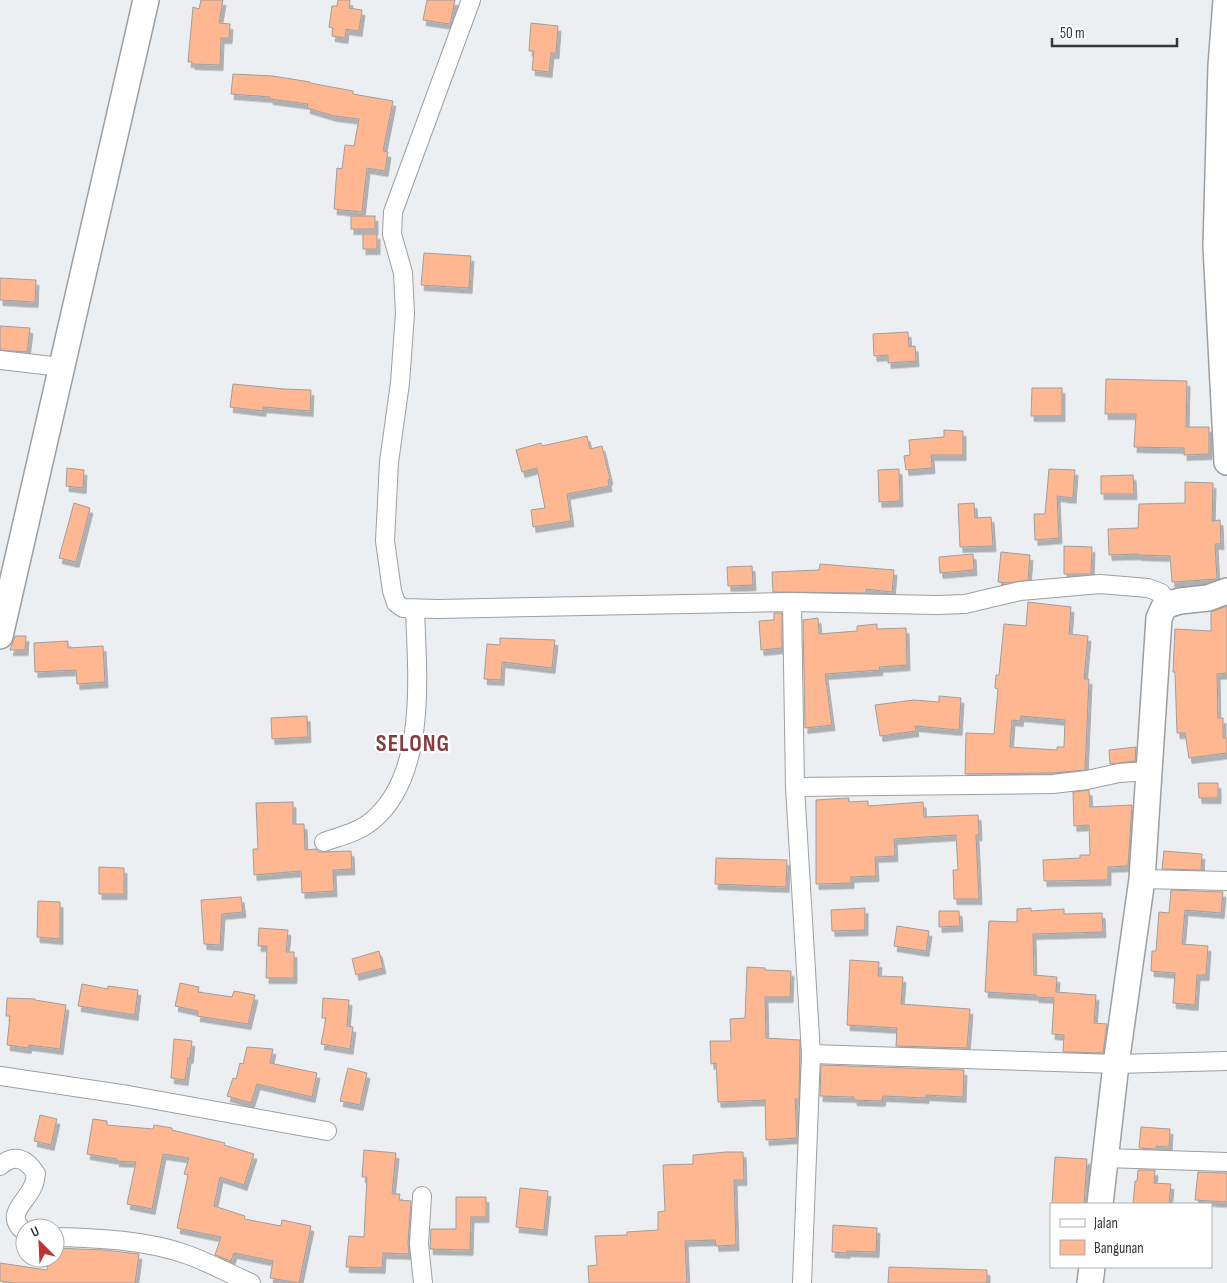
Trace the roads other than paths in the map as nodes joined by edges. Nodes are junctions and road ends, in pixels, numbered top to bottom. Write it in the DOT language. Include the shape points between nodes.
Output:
graph roads {
  1 [pos="146,0"];
  2 [pos="471,0"];
  3 [pos="1226,0"];
  4 [pos="1224,56"];
  5 [pos="1224,326"];
  6 [pos="0,360"];
  7 [pos="61,367"];
  8 [pos="1227,462"];
  9 [pos="1227,591"];
  10 [pos="792,602"];
  11 [pos="1170,604"];
  12 [pos="415,608"];
  13 [pos="0,633"];
  14 [pos="1149,771"];
  15 [pos="795,787"];
  16 [pos="324,842"];
  17 [pos="1142,879"];
  18 [pos="1227,881"];
  19 [pos="811,1054"];
  20 [pos="1227,1061"];
  21 [pos="1116,1064"];
  22 [pos="0,1076"];
  23 [pos="327,1131"];
  24 [pos="1105,1158"];
  25 [pos="1227,1162"];
  26 [pos="0,1166"];
  27 [pos="422,1196"];
  28 [pos="1100,1203"];
  29 [pos="16,1218"];
  30 [pos="65,1237"];
  31 [pos="1092,1268"];
  32 [pos="251,1283"];
  33 [pos="423,1283"];
  34 [pos="802,1283"];
  35 [pos="1090,1283"];
  1 -- 7 [label="street"];
  2 -- 12 [label="street" via="393,212 392,234 403,273 405,312 389,462 385,541 396,603 403,608"];
  3 -- 4 [label="street"];
  4 -- 5 [label="street" via="1216,246"];
  5 -- 8 [label="street"];
  6 -- 7 [label="street"];
  7 -- 13 [label="street"];
  9 -- 11 [label="street" via="1208,598"];
  10 -- 11 [label="street" via="965,604 1020,591 1100,584 1148,588 1161,593"];
  10 -- 12 [label="street"];
  10 -- 15 [label="street"];
  11 -- 14 [label="street" via="1164,607 1159,618"];
  12 -- 16 [label="street" via="418,688 410,755 399,786 372,821 351,833"];
  14 -- 15 [label="street" via="1119,773 1065,784"];
  14 -- 17 [label="street"];
  15 -- 19 [label="street"];
  17 -- 18 [label="street"];
  17 -- 21 [label="street"];
  19 -- 21 [label="street"];
  19 -- 34 [label="street"];
  20 -- 21 [label="street"];
  21 -- 24 [label="street"];
  22 -- 23 [label="street"];
  24 -- 25 [label="street"];
  24 -- 28 [label="street"];
  26 -- 29 [label="street" via="14,1159 24,1160 36,1174 33,1187 17,1210"];
  27 -- 33 [label="street" via="419,1244"];
  30 -- 32 [label="street" via="110,1239 187,1254"];
  31 -- 35 [label="street"];
}
